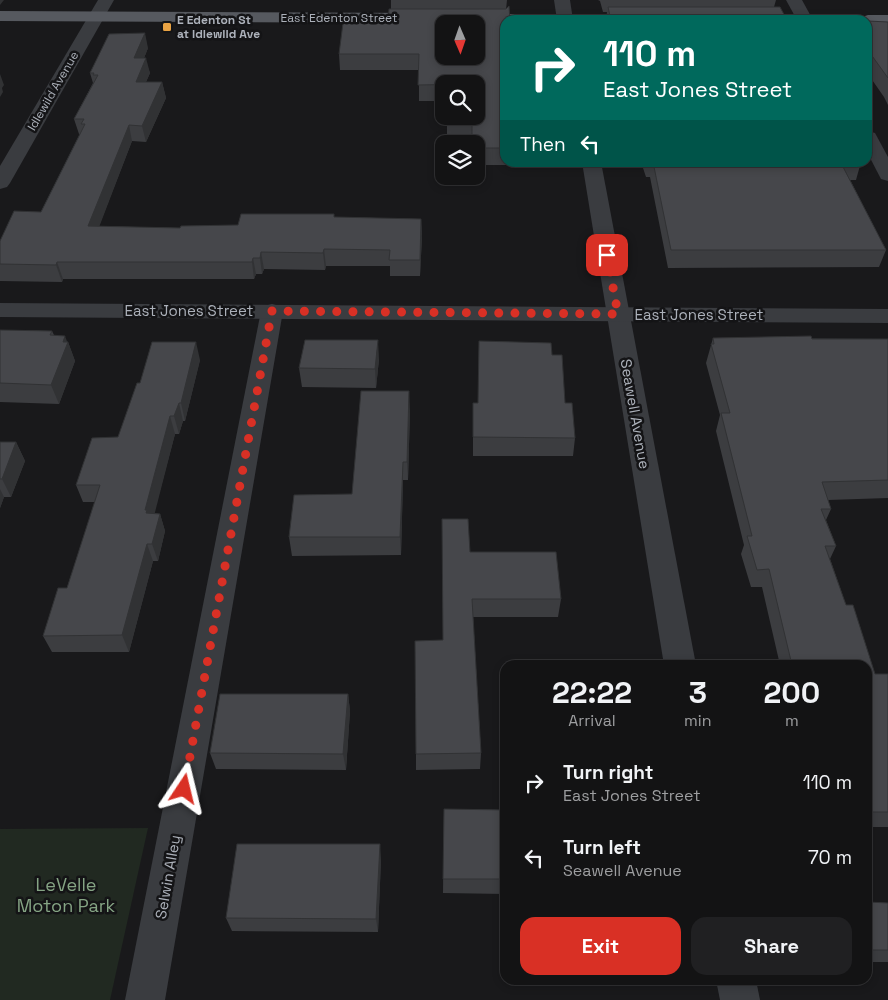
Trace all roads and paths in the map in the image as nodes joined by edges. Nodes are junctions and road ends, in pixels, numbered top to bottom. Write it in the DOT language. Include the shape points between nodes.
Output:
graph roads {
  1 [pos="106,0"];
  2 [pos="562,0"];
  3 [pos="794,0"];
  4 [pos="564,15"];
  5 [pos="802,15"];
  6 [pos="0,16"];
  7 [pos="96,16"];
  8 [pos="435,18"];
  9 [pos="485,18"];
  10 [pos="500,19"];
  11 [pos="872,20"];
  12 [pos="888,20"];
  13 [pos="872,145"];
  14 [pos="592,167"];
  15 [pos="888,175"];
  16 [pos="0,183"];
  17 [pos="0,310"];
  18 [pos="272,311"];
  19 [pos="618,314"];
  20 [pos="888,316"];
  21 [pos="679,660"];
  22 [pos="737,985"];
  23 [pos="145,1000"];
  24 [pos="740,1000"];
  1 -- 7 [label="street, Idlewild Avenue"];
  2 -- 4 [label="street"];
  3 -- 5 [label="street"];
  6 -- 7 [label="main road, East Edenton Street"];
  7 -- 8 [label="main road, East Edenton Street"];
  7 -- 16 [label="street, Idlewild Avenue"];
  9 -- 10 [label="main road"];
  11 -- 12 [label="main road"];
  13 -- 15 [label="street"];
  14 -- 19 [label="street, Seawell Avenue"];
  17 -- 18 [label="street, East Jones Street"];
  18 -- 19 [label="street, East Jones Street"];
  18 -- 23 [label="street, Selwin Alley"];
  19 -- 20 [label="street, East Jones Street"];
  19 -- 21 [label="street, Seawell Avenue"];
  22 -- 24 [label="street"];
}
